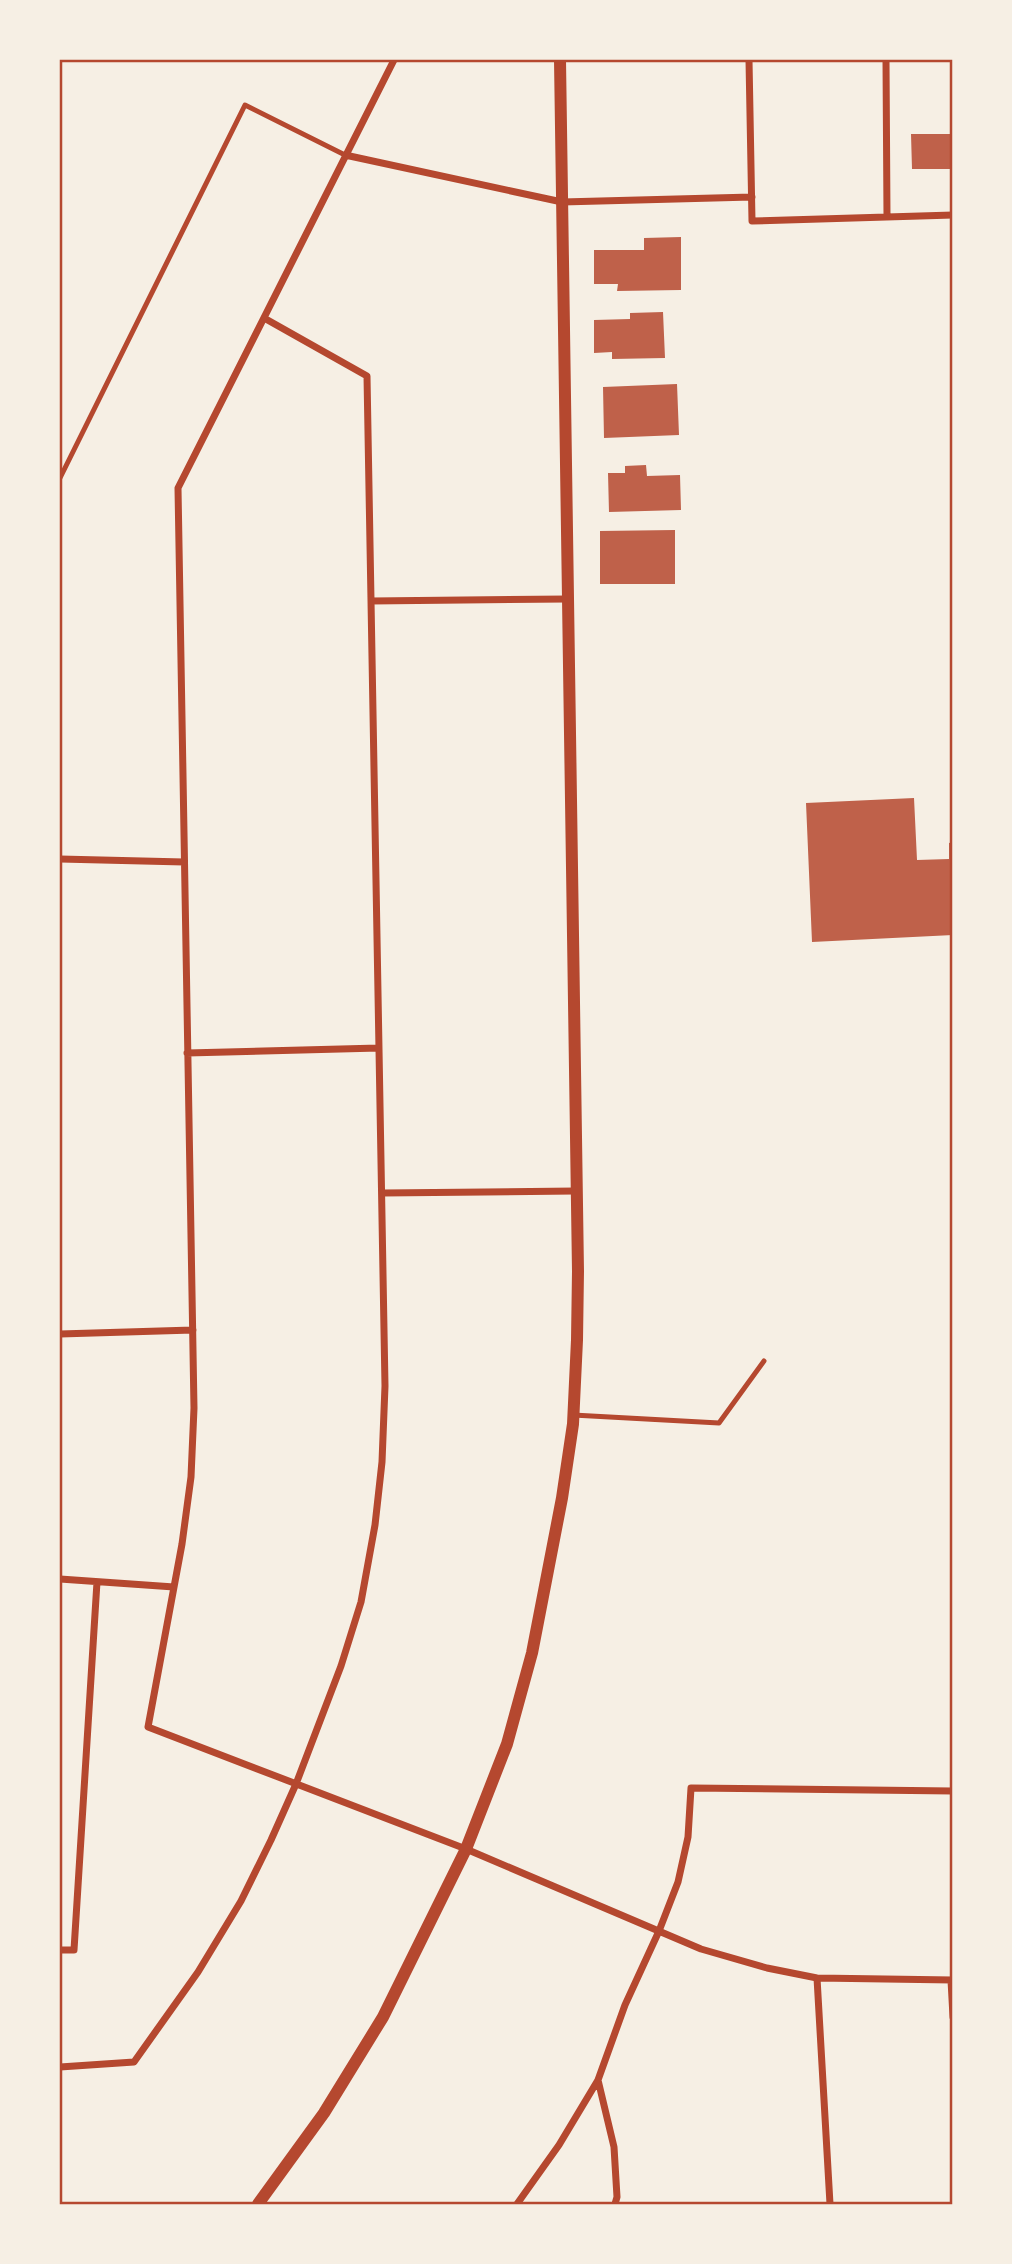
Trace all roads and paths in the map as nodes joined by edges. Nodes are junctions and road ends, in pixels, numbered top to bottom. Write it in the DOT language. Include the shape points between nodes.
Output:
graph roads {
  1 [pos="394,60"];
  2 [pos="560,60"];
  3 [pos="749,60"];
  4 [pos="886,60"];
  5 [pos="345,155"];
  6 [pos="752,197"];
  7 [pos="562,202"];
  8 [pos="953,215"];
  9 [pos="887,217"];
  10 [pos="264,318"];
  11 [pos="60,478"];
  12 [pos="567,599"];
  13 [pos="371,601"];
  14 [pos="60,859"];
  15 [pos="184,862"];
  16 [pos="379,1048"];
  17 [pos="187,1053"];
  18 [pos="575,1191"];
  19 [pos="383,1193"];
  20 [pos="193,1330"];
  21 [pos="60,1334"];
  22 [pos="764,1361"];
  23 [pos="573,1415"];
  24 [pos="60,1579"];
  25 [pos="97,1582"];
  26 [pos="174,1587"];
  27 [pos="296,1783"];
  28 [pos="953,1791"];
  29 [pos="466,1849"];
  30 [pos="659,1931"];
  31 [pos="60,1950"];
  32 [pos="817,1978"];
  33 [pos="952,1980"];
  34 [pos="953,2017"];
  35 [pos="60,2067"];
  36 [pos="598,2080"];
  37 [pos="258,2204"];
  38 [pos="517,2204"];
  39 [pos="615,2204"];
  40 [pos="830,2204"];
  1 -- 5 [label="street"];
  2 -- 7 [label="street"];
  3 -- 6 [label="street"];
  4 -- 9 [label="street"];
  5 -- 7 [label="street"];
  5 -- 10 [label="street"];
  5 -- 11 [label="lane" via="245,105"];
  6 -- 7 [label="street"];
  6 -- 9 [label="street" via="752,221"];
  7 -- 12 [label="street"];
  8 -- 9 [label="street"];
  10 -- 13 [label="street" via="367,376"];
  10 -- 15 [label="street" via="178,488"];
  12 -- 13 [label="street"];
  12 -- 18 [label="street"];
  13 -- 16 [label="street"];
  14 -- 15 [label="street"];
  15 -- 17 [label="street"];
  16 -- 17 [label="street"];
  16 -- 19 [label="street"];
  17 -- 20 [label="street"];
  18 -- 19 [label="street"];
  18 -- 23 [label="street" via="578,1340"];
  19 -- 27 [label="street" via="385,1386 375,1525 361,1602"];
  20 -- 21 [label="street"];
  20 -- 26 [label="street" via="191,1477"];
  22 -- 23 [label="lane" via="719,1423"];
  23 -- 29 [label="street" via="554,1548 532,1653 507,1744"];
  24 -- 25 [label="street"];
  25 -- 26 [label="street"];
  25 -- 31 [label="street" via="74,1950"];
  26 -- 27 [label="street" via="148,1727"];
  27 -- 29 [label="street"];
  27 -- 35 [label="street" via="241,1901 134,2062"];
  28 -- 30 [label="street" via="691,1788 688,1837 678,1882"];
  29 -- 30 [label="street"];
  29 -- 37 [label="street" via="383,2017 324,2113"];
  30 -- 32 [label="street" via="701,1949"];
  30 -- 36 [label="street"];
  32 -- 33 [label="street"];
  32 -- 40 [label="street"];
  33 -- 34 [label="street"];
  36 -- 38 [label="street"];
  36 -- 39 [label="street" via="614,2147"];
}
